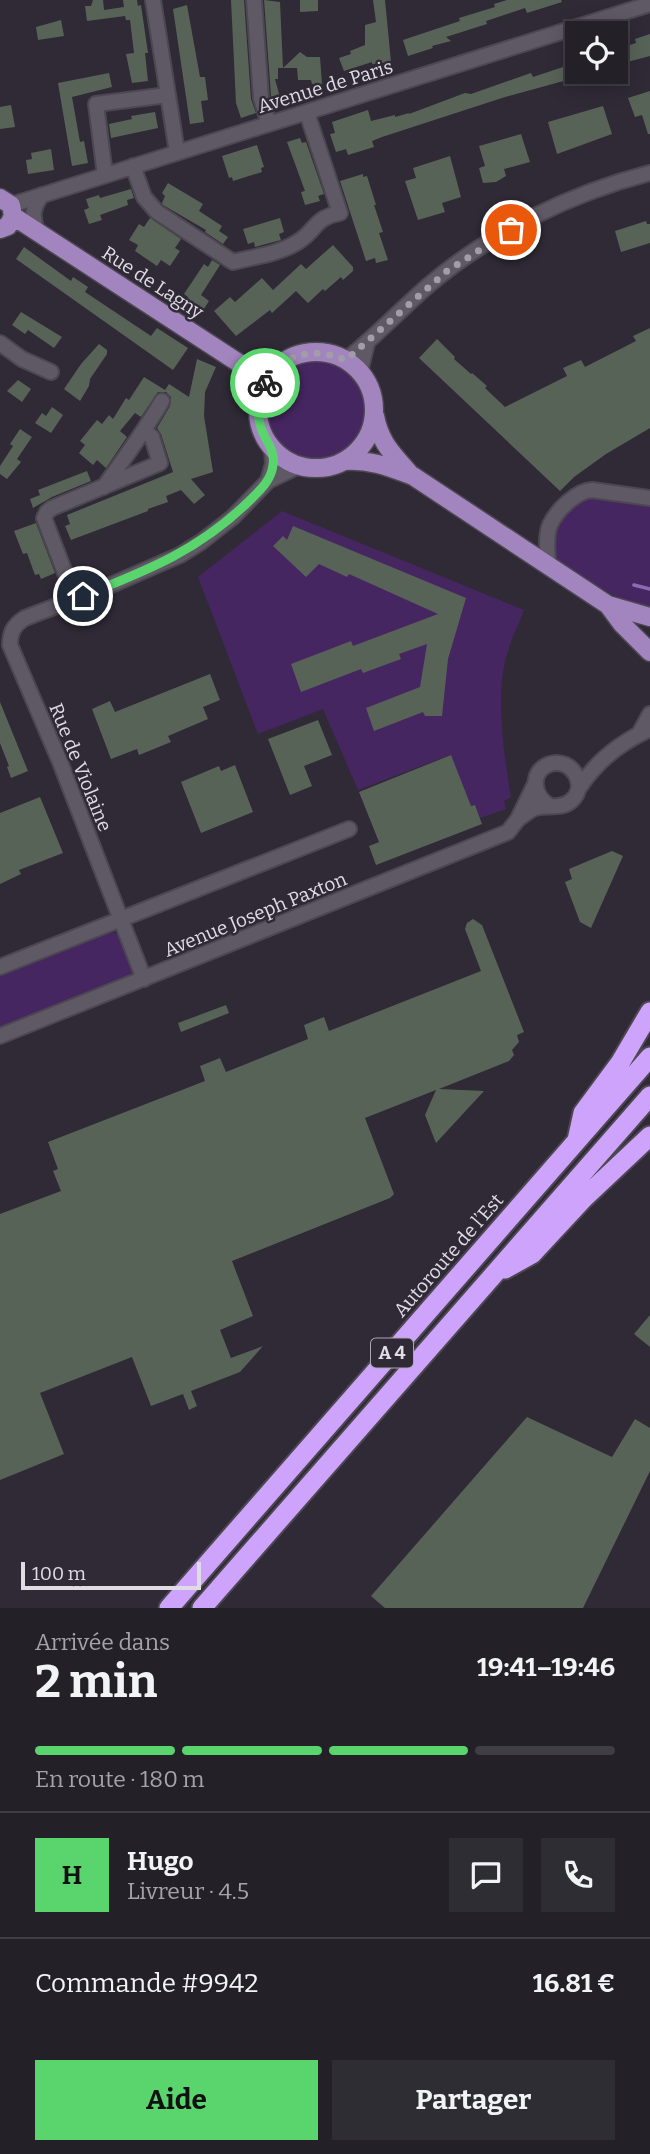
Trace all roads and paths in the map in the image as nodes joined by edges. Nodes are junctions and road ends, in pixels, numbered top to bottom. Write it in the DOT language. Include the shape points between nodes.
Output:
graph roads {
  1 [pos="153,0"];
  2 [pos="254,0"];
  3 [pos="650,4"];
  4 [pos="167,95"];
  5 [pos="307,113"];
  6 [pos="270,124"];
  7 [pos="177,152"];
  8 [pos="133,166"];
  9 [pos="650,173"];
  10 [pos="105,175"];
  11 [pos="42,195"];
  12 [pos="8,206"];
  13 [pos="0,229"];
  14 [pos="37,231"];
  15 [pos="0,343"];
  16 [pos="367,343"];
  17 [pos="346,360"];
  18 [pos="245,367"];
  19 [pos="274,370"];
  20 [pos="51,372"];
  21 [pos="360,372"];
  22 [pos="260,396"];
  23 [pos="162,401"];
  24 [pos="374,411"];
  25 [pos="145,432"];
  26 [pos="272,449"];
  27 [pos="344,461"];
  28 [pos="299,466"];
  29 [pos="413,477"];
  30 [pos="268,481"];
  31 [pos="104,487"];
  32 [pos="650,498"];
  33 [pos="548,565"];
  34 [pos="75,599"];
  35 [pos="608,605"];
  36 [pos="650,617"];
  37 [pos="650,652"];
  38 [pos="650,714"];
  39 [pos="645,731"];
  40 [pos="599,762"];
  41 [pos="566,764"];
  42 [pos="535,785"];
  43 [pos="579,788"];
  44 [pos="550,806"];
  45 [pos="518,819"];
  46 [pos="349,829"];
  47 [pos="121,920"];
  48 [pos="0,967"];
  49 [pos="144,979"];
  50 [pos="650,1012"];
  51 [pos="0,1036"];
  52 [pos="650,1058"];
  53 [pos="650,1096"];
  54 [pos="650,1136"];
  55 [pos="576,1142"];
  56 [pos="492,1277"];
  57 [pos="169,1608"];
  58 [pos="202,1608"];
  1 -- 4 [label="street"];
  2 -- 6 [label="street" via="261,98"];
  3 -- 5 [label="street, Avenue de Paris"];
  4 -- 7 [label="street"];
  4 -- 10 [label="street" via="96,104"];
  5 -- 6 [label="street, Avenue de Paris"];
  5 -- 8 [label="street" via="340,214 325,216 297,243 263,255 233,262 157,212 144,197"];
  6 -- 7 [label="street, Avenue de Paris"];
  7 -- 8 [label="street, Avenue de Paris"];
  8 -- 10 [label="street, Avenue de Paris"];
  9 -- 16 [label="street" via="587,193 495,238 430,285"];
  10 -- 11 [label="street, Avenue de Paris"];
  11 -- 12 [label="street, Avenue de Paris"];
  11 -- 14 [label="street" via="32,218"];
  12 -- 13 [label="main road" via="8,226"];
  12 -- 14 [label="main road, Rue de Lagny"];
  14 -- 18 [label="main road, Rue de Lagny"];
  15 -- 20 [label="street"];
  16 -- 17 [label="street"];
  16 -- 21 [label="street"];
  17 -- 19 [label="main road" via="308,352 289,358"];
  17 -- 21 [label="main road"];
  18 -- 19 [label="main road, Rue de Lagny"];
  18 -- 22 [label="main road, Rue de Lagny"];
  19 -- 22 [label="main road"];
  21 -- 24 [label="main road" via="373,397"];
  22 -- 26 [label="main road" via="260,424"];
  23 -- 25 [label="street"];
  24 -- 27 [label="main road" via="366,440"];
  24 -- 29 [label="main road" via="378,433"];
  25 -- 31 [label="street"];
  25 -- 31 [label="street" via="152,437 160,463"];
  26 -- 28 [label="main road"];
  26 -- 30 [label="street" via="274,464"];
  27 -- 28 [label="main road" via="329,467"];
  27 -- 29 [label="main road" via="378,463"];
  28 -- 30 [label="street"];
  29 -- 33 [label="main road"];
  30 -- 34 [label="street" via="201,542"];
  31 -- 34 [label="street" via="52,508 44,518"];
  32 -- 33 [label="street" via="592,490 575,495 550,526"];
  33 -- 35 [label="main road"];
  34 -- 47 [label="street, Rue de Violaine" via="24,618 12,629 10,645"];
  35 -- 36 [label="main road"];
  35 -- 37 [label="main road"];
  38 -- 39 [label="street"];
  39 -- 40 [label="street"];
  40 -- 41 [label="street"];
  40 -- 43 [label="street"];
  41 -- 42 [label="street" via="545,766"];
  41 -- 43 [label="street" via="576,774"];
  42 -- 44 [label="street"];
  42 -- 45 [label="street, Avenue Joseph Paxton"];
  43 -- 44 [label="street" via="566,805"];
  44 -- 45 [label="street, Avenue Joseph Paxton" via="534,808"];
  45 -- 49 [label="street, Avenue Joseph Paxton" via="508,832 482,844"];
  46 -- 47 [label="street"];
  47 -- 48 [label="street"];
  47 -- 49 [label="street, Rue de Violaine"];
  49 -- 51 [label="street, Avenue Joseph Paxton"];
  50 -- 55 [label="highway" via="583,1113"];
  52 -- 55 [label="highway, Autoroute de l’Est / A 4"];
  53 -- 56 [label="highway, A 4"];
  54 -- 56 [label="highway" via="532,1254"];
  55 -- 57 [label="highway, Autoroute de l’Est / A 4"];
  56 -- 58 [label="highway, A 4"];
}
